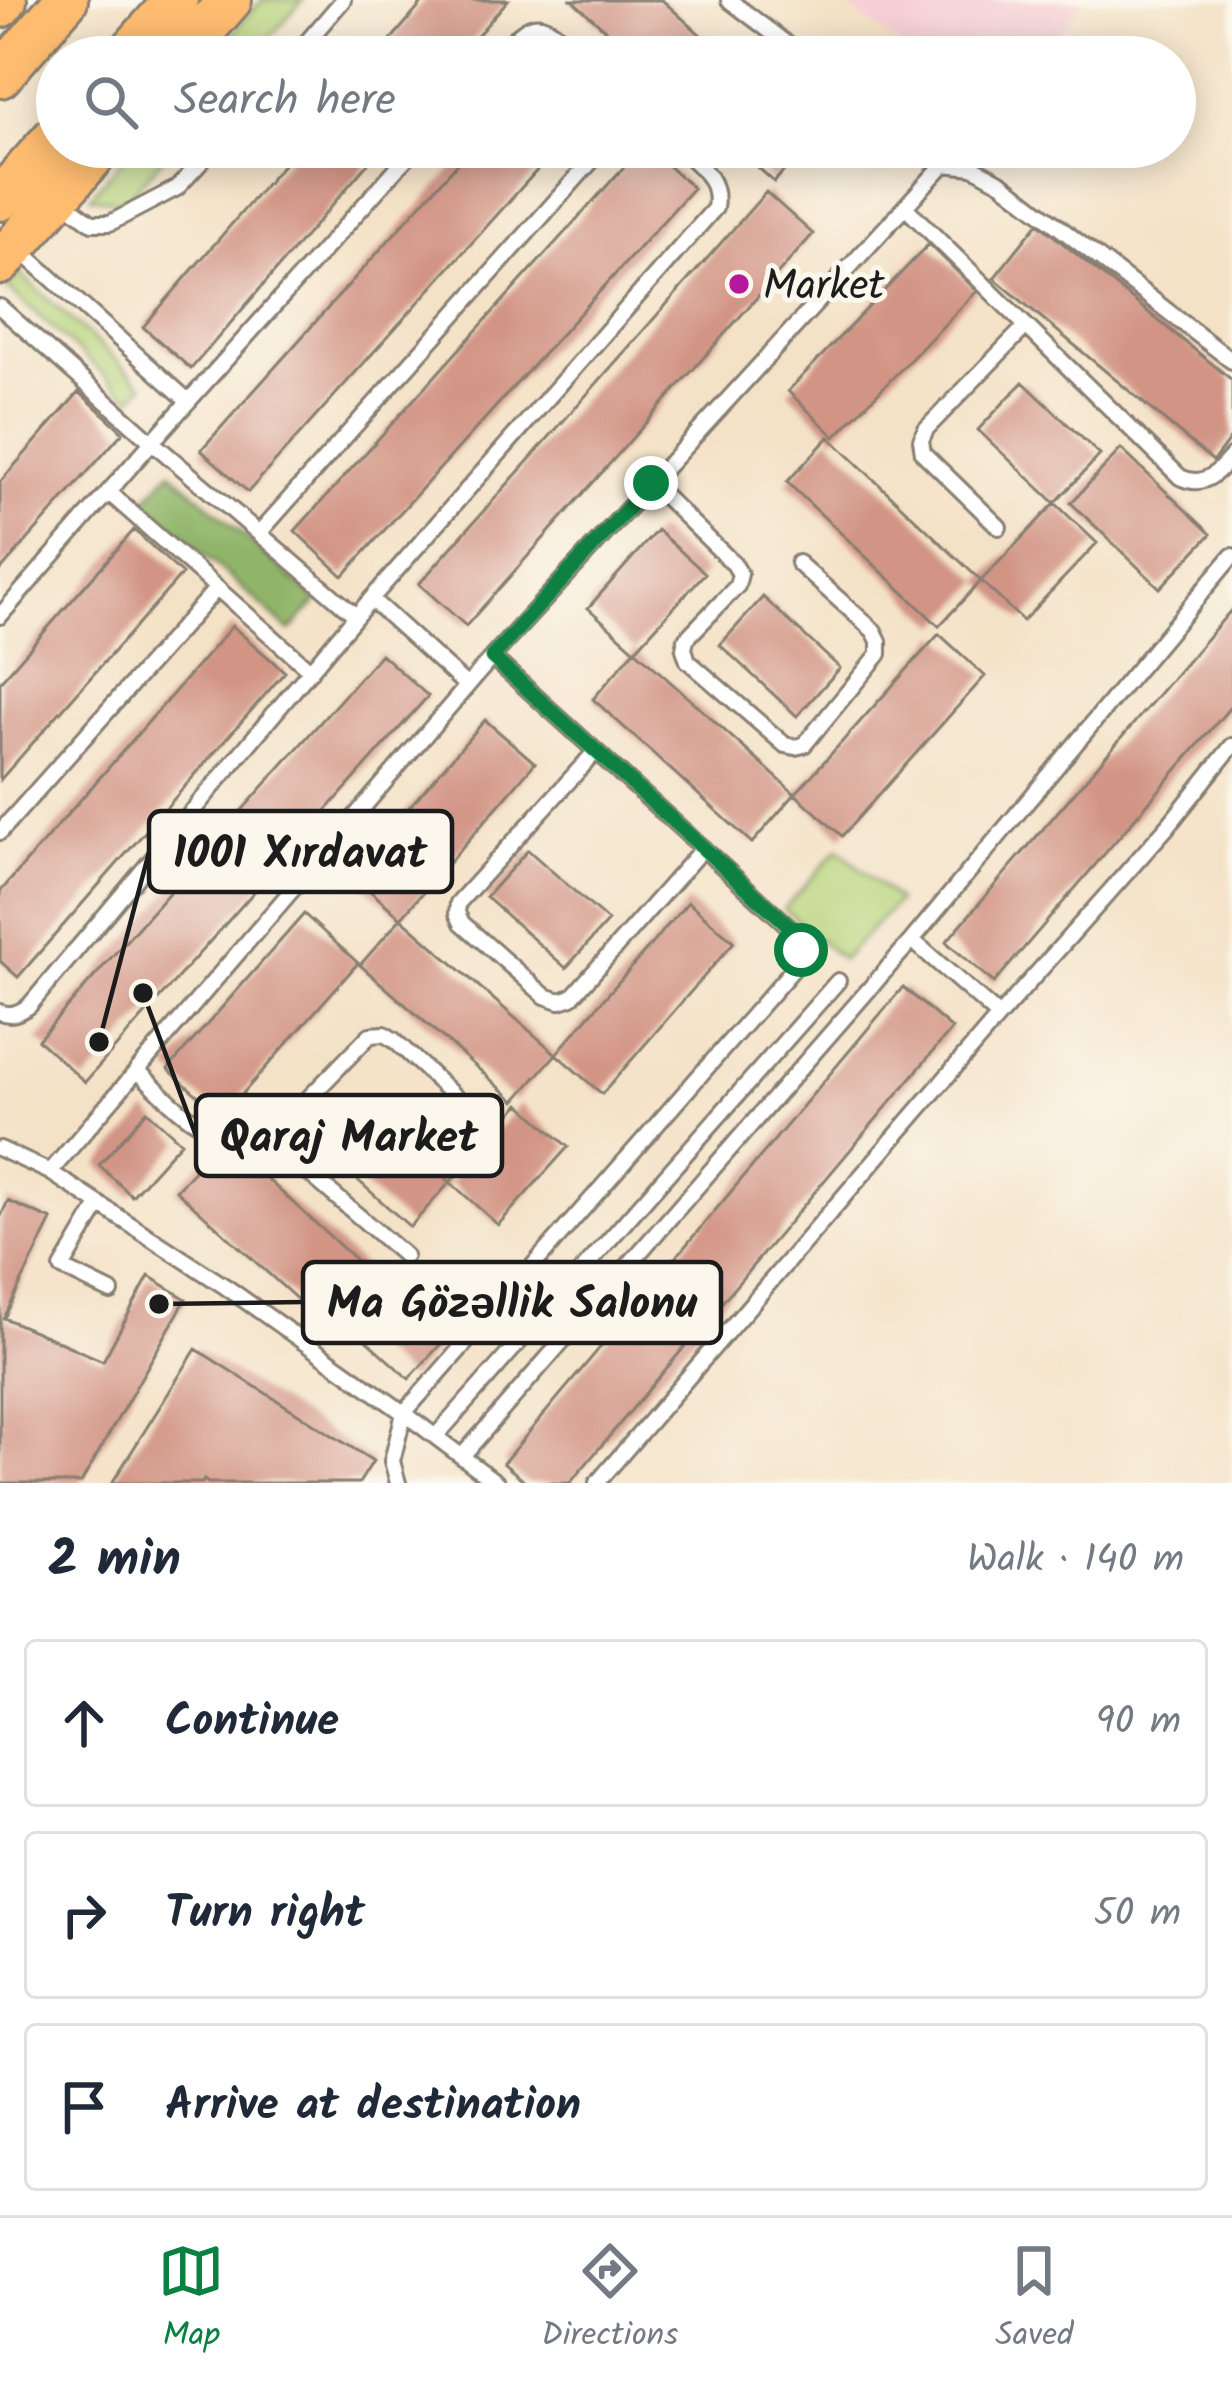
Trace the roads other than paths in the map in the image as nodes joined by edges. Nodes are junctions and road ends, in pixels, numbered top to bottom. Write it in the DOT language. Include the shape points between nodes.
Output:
graph roads {
  1 [pos="66,0"];
  2 [pos="176,0"];
  3 [pos="230,0"];
  4 [pos="343,0"];
  5 [pos="729,0"];
  6 [pos="144,36"];
  7 [pos="198,36"];
  8 [pos="312,36"];
  9 [pos="516,36"];
  10 [pos="559,36"];
  11 [pos="776,36"];
  12 [pos="0,76"];
  13 [pos="36,159"];
  14 [pos="83,168"];
  15 [pos="195,168"];
  16 [pos="397,168"];
  17 [pos="585,168"];
  18 [pos="701,168"];
  19 [pos="940,168"];
  20 [pos="975,168"];
  21 [pos="57,197"];
  22 [pos="0,200"];
  23 [pos="904,207"];
  24 [pos="8,254"];
  25 [pos="0,308"];
  26 [pos="1026,326"];
  27 [pos="1232,361"];
  28 [pos="188,400"];
  29 [pos="152,442"];
  30 [pos="1232,456"];
  31 [pos="651,483"];
  32 [pos="108,492"];
  33 [pos="999,527"];
  34 [pos="259,533"];
  35 [pos="1232,556"];
  36 [pos="798,562"];
  37 [pos="217,588"];
  38 [pos="370,599"];
  39 [pos="0,616"];
  40 [pos="356,616"];
  41 [pos="492,657"];
  42 [pos="311,671"];
  43 [pos="467,686"];
  44 [pos="1232,746"];
  45 [pos="596,751"];
  46 [pos="0,832"];
  47 [pos="703,848"];
  48 [pos="912,940"];
  49 [pos="838,981"];
  50 [pos="0,1012"];
  51 [pos="999,1016"];
  52 [pos="138,1071"];
  53 [pos="481,1120"];
  54 [pos="269,1139"];
  55 [pos="0,1149"];
  56 [pos="50,1172"];
  57 [pos="99,1205"];
  58 [pos="405,1256"];
  59 [pos="111,1292"];
  60 [pos="404,1412"];
  61 [pos="436,1436"];
  62 [pos="463,1455"];
  63 [pos="398,1483"];
  64 [pos="497,1483"];
  65 [pos="597,1483"];
  1 -- 12 [label="highway"];
  2 -- 6 [label="highway"];
  3 -- 7 [label="highway"];
  4 -- 8 [label="lane"];
  5 -- 11 [label="lane"];
  9 -- 10 [label="lane" via="537,24"];
  13 -- 22 [label="highway"];
  14 -- 21 [label="highway"];
  15 -- 21 [label="lane" via="176,188 110,223 92,223"];
  16 -- 28 [label="lane"];
  17 -- 34 [label="lane"];
  18 -- 38 [label="lane" via="718,192 715,208"];
  19 -- 23 [label="lane"];
  20 -- 27 [label="lane"];
  21 -- 24 [label="highway"];
  23 -- 26 [label="lane"];
  23 -- 31 [label="lane"];
  24 -- 28 [label="lane"];
  25 -- 29 [label="lane"];
  26 -- 30 [label="lane" via="1180,477 1192,483 1214,476"];
  26 -- 33 [label="lane" via="921,440 923,453"];
  28 -- 29 [label="lane"];
  29 -- 32 [label="lane"];
  29 -- 34 [label="lane"];
  31 -- 36 [label="lane" via="740,574 686,639 688,661 795,747 879,654 874,631"];
  31 -- 41 [label="lane"];
  32 -- 37 [label="lane"];
  32 -- 39 [label="lane"];
  34 -- 40 [label="lane"];
  35 -- 48 [label="lane"];
  37 -- 42 [label="lane"];
  37 -- 46 [label="lane"];
  38 -- 40 [label="lane"];
  38 -- 43 [label="lane"];
  40 -- 42 [label="lane"];
  41 -- 43 [label="lane"];
  41 -- 45 [label="lane"];
  42 -- 50 [label="lane" via="29,1006"];
  43 -- 52 [label="lane"];
  44 -- 51 [label="lane"];
  45 -- 47 [label="lane"];
  45 -- 47 [label="lane" via="458,903 461,922 560,1001 572,997"];
  47 -- 60 [label="lane" via="796,932 794,968"];
  48 -- 51 [label="lane"];
  48 -- 62 [label="lane"];
  49 -- 61 [label="lane"];
  51 -- 65 [label="lane"];
  52 -- 54 [label="lane" via="208,1129"];
  52 -- 56 [label="lane"];
  53 -- 54 [label="lane" via="394,1040 370,1035"];
  54 -- 58 [label="lane"];
  55 -- 56 [label="lane"];
  56 -- 57 [label="lane"];
  57 -- 59 [label="lane" via="62,1268"];
  57 -- 60 [label="lane"];
  60 -- 61 [label="lane"];
  60 -- 63 [label="lane" via="392,1461"];
  61 -- 62 [label="lane"];
  62 -- 64 [label="lane"];
}
